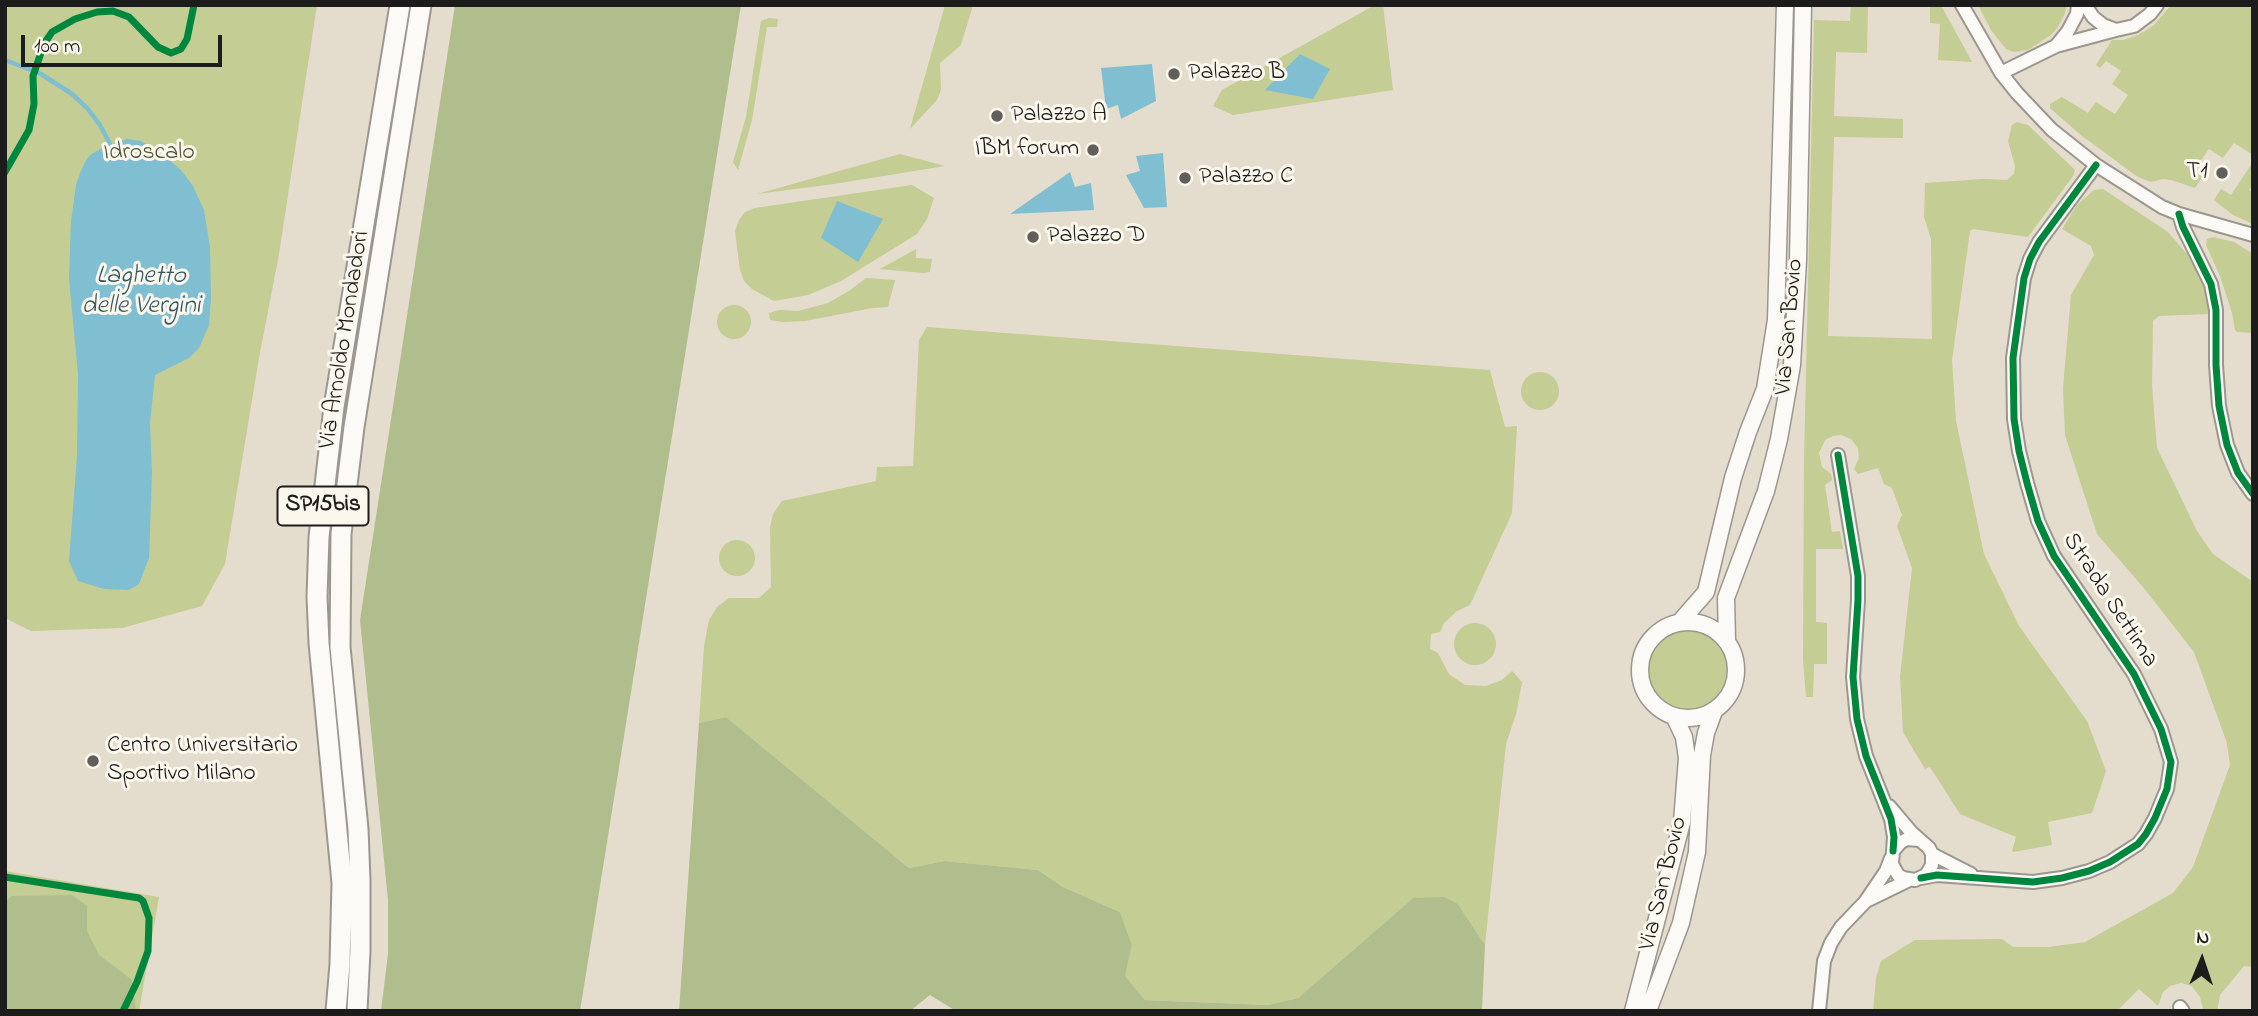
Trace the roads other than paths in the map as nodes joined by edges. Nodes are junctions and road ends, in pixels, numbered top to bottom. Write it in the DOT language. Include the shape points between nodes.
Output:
graph roads {
  1 [pos="400,5"];
  2 [pos="421,5"];
  3 [pos="1785,5"];
  4 [pos="1803,5"];
  5 [pos="1962,5"];
  6 [pos="2078,5"];
  7 [pos="2085,5"];
  8 [pos="2157,5"];
  9 [pos="2116,30"];
  10 [pos="2056,46"];
  11 [pos="2001,73"];
  12 [pos="2096,165"];
  13 [pos="2179,214"];
  14 [pos="2253,235"];
  15 [pos="1838,455"];
  16 [pos="2253,494"];
  17 [pos="1679,623"];
  18 [pos="1727,640"];
  19 [pos="1714,711"];
  20 [pos="1674,716"];
  21 [pos="1886,803"];
  22 [pos="1919,840"];
  23 [pos="1932,854"];
  24 [pos="1892,855"];
  25 [pos="1974,876"];
  26 [pos="1915,879"];
  27 [pos="1865,902"];
  28 [pos="335,1011"];
  29 [pos="356,1011"];
  30 [pos="1633,1011"];
  31 [pos="1648,1011"];
  32 [pos="1819,1011"];
  1 -- 28 [label="highway, Via Arnoldo Mondadori / SP15bis" via="334,407 319,537 320,671 342,883"];
  2 -- 29 [label="highway, Via Arnoldo Mondadori / SP15bis" via="341,534 340,647 360,880"];
  3 -- 17 [label="main road, Via San Bovio" via="1776,320 1765,389 1733,478 1706,592"];
  4 -- 18 [label="main road, Via San Bovio" via="1792,365 1766,491 1726,598"];
  5 -- 11 [label="street"];
  6 -- 10 [label="street"];
  7 -- 9 [label="street" via="2093,17"];
  8 -- 9 [label="street" via="2134,26"];
  9 -- 10 [label="street"];
  10 -- 11 [label="street"];
  11 -- 12 [label="street" via="2052,130"];
  12 -- 13 [label="street"];
  12 -- 25 [label="street, Strada Settima" via="2030,259 2012,358 2014,419 2038,520 2054,556 2143,690 2169,750 2171,774 2147,834 2110,862 2033,882"];
  13 -- 14 [label="street"];
  13 -- 16 [label="street" via="2211,284 2219,406 2227,445"];
  15 -- 21 [label="street, Strada Settima" via="1858,576 1853,677 1857,719 1866,756"];
  17 -- 18 [label="main road" via="1709,626"];
  17 -- 20 [label="main road, Via San Bovio" via="1660,631 1648,643 1640,670 1651,701"];
  18 -- 19 [label="main road, Via San Bovio" via="1735,656 1736,679 1730,695"];
  19 -- 20 [label="main road" via="1702,717"];
  19 -- 31 [label="main road, Via San Bovio" via="1702,755 1697,852 1681,923"];
  20 -- 30 [label="main road, Via San Bovio" via="1687,758 1682,822"];
  21 -- 22 [label="street, Strada Settima"];
  21 -- 24 [label="street, Strada Settima" via="1894,836"];
  22 -- 23 [label="street, Strada Settima"];
  22 -- 24 [label="street" via="1901,842"];
  23 -- 25 [label="street, Strada Settima"];
  23 -- 26 [label="street" via="1932,865"];
  24 -- 26 [label="street" via="1898,875"];
  24 -- 27 [label="street, Strada Settima"];
  25 -- 26 [label="street, Strada Settima"];
  26 -- 27 [label="street, Strada Settima"];
  27 -- 32 [label="street, Strada Settima" via="1831,943 1824,961"];
}
